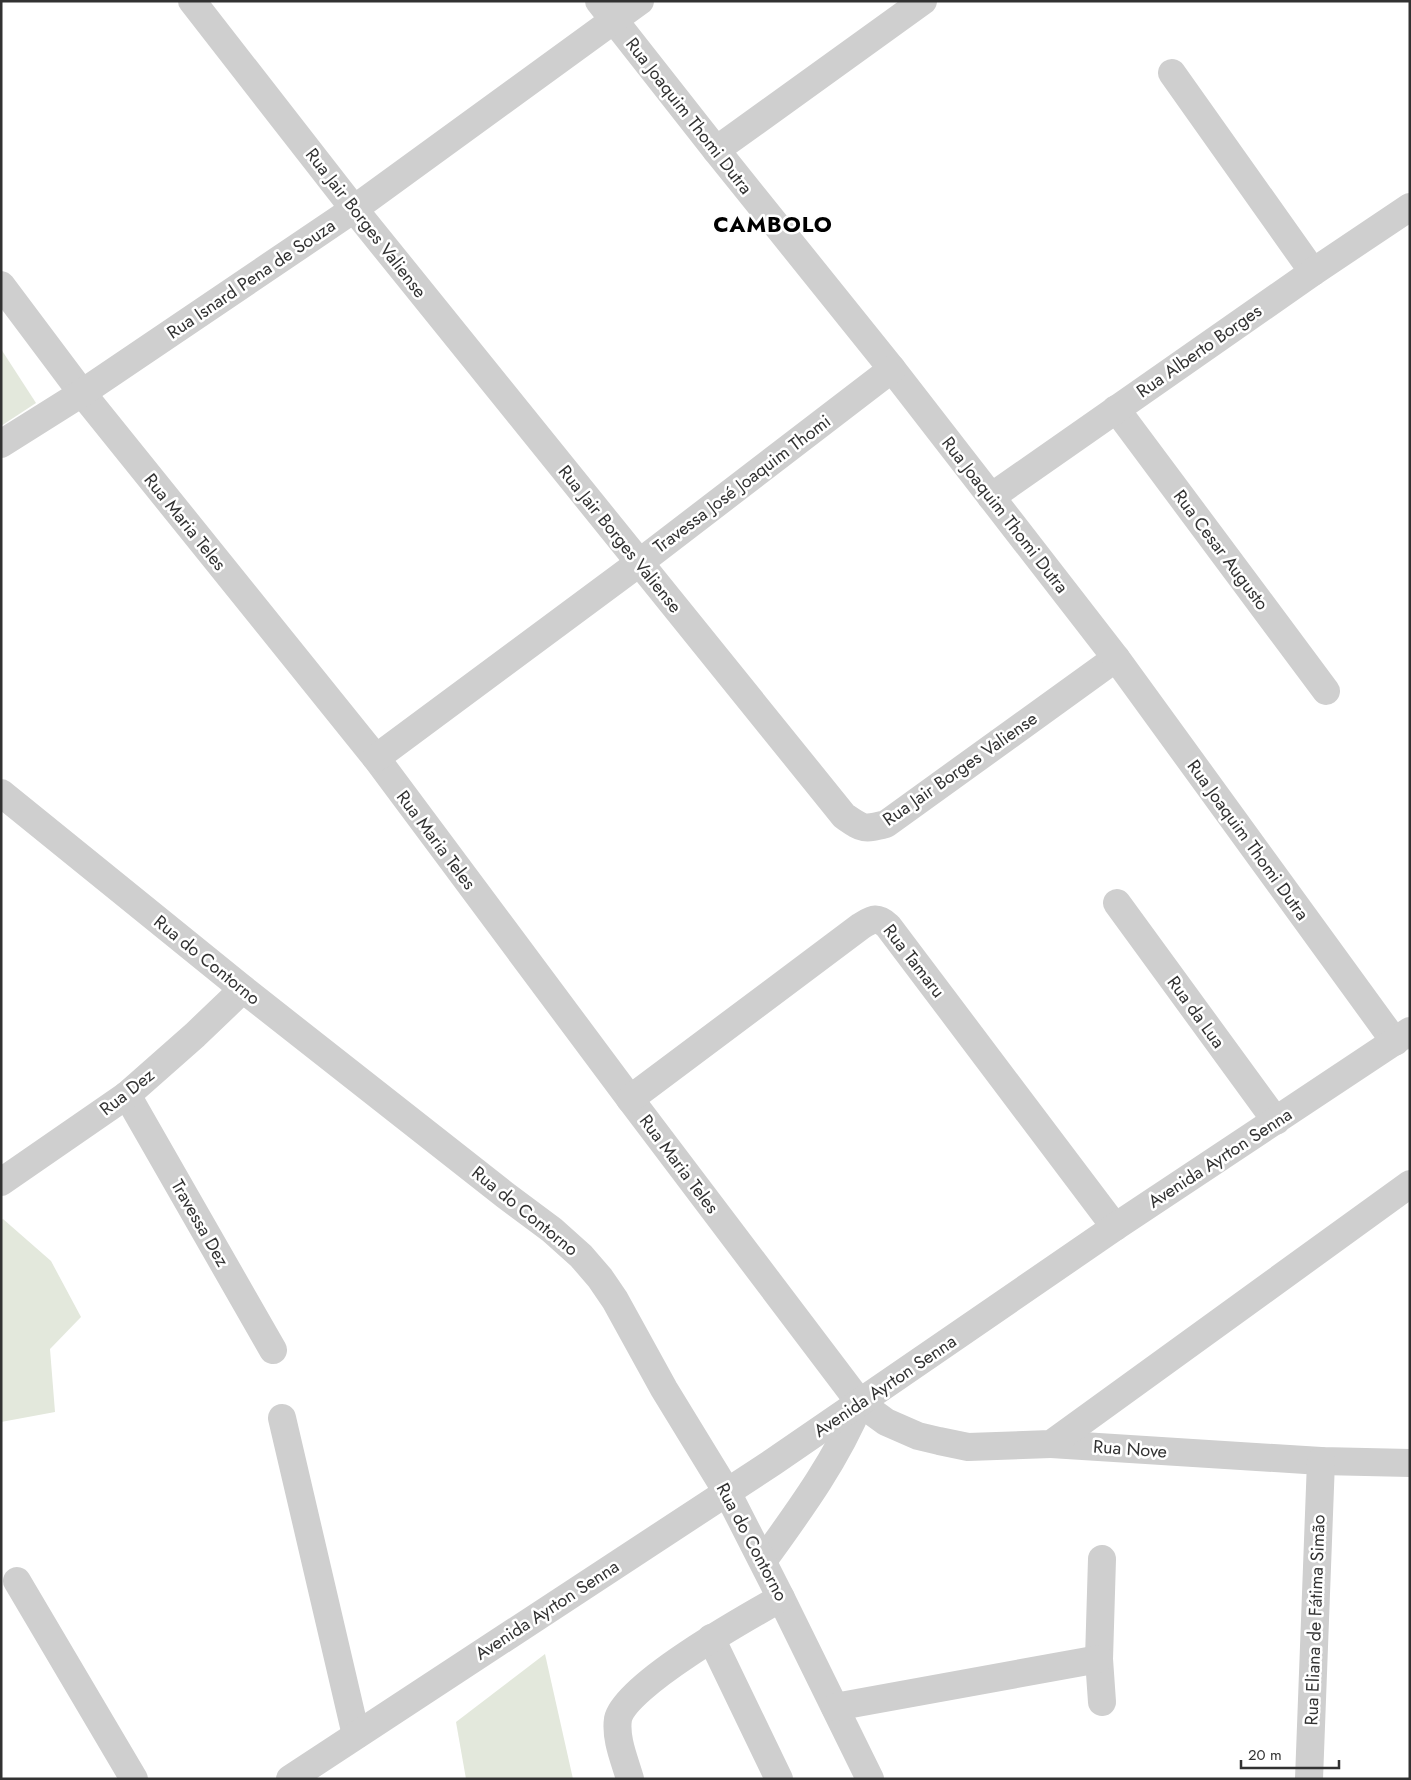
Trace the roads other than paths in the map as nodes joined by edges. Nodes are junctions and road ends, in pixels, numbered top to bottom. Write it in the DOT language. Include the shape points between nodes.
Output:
graph roads {
  1 [pos="192,1"];
  2 [pos="640,1"];
  3 [pos="923,1"];
  4 [pos="606,11"];
  5 [pos="1172,73"];
  6 [pos="716,150"];
  7 [pos="1410,207"];
  8 [pos="354,209"];
  9 [pos="1313,272"];
  10 [pos="1,285"];
  11 [pos="892,369"];
  12 [pos="82,393"];
  13 [pos="1116,409"];
  14 [pos="1,444"];
  15 [pos="991,498"];
  16 [pos="639,563"];
  17 [pos="1116,658"];
  18 [pos="1326,691"];
  19 [pos="376,758"];
  20 [pos="1,793"];
  21 [pos="1117,903"];
  22 [pos="243,989"];
  23 [pos="1402,1037"];
  24 [pos="127,1096"];
  25 [pos="630,1099"];
  26 [pos="1276,1121"];
  27 [pos="1,1182"];
  28 [pos="1408,1188"];
  29 [pos="1115,1227"];
  30 [pos="273,1350"];
  31 [pos="860,1403"];
  32 [pos="282,1418"];
  33 [pos="1050,1444"];
  34 [pos="1321,1461"];
  35 [pos="1410,1463"];
  36 [pos="727,1492"];
  37 [pos="1102,1559"];
  38 [pos="763,1561"];
  39 [pos="17,1581"];
  40 [pos="781,1598"];
  41 [pos="711,1638"];
  42 [pos="1099,1659"];
  43 [pos="1102,1702"];
  44 [pos="834,1707"];
  45 [pos="356,1735"];
  46 [pos="134,1779"];
  47 [pos="290,1779"];
  48 [pos="630,1779"];
  49 [pos="779,1779"];
  50 [pos="870,1779"];
  51 [pos="1309,1779"];
  1 -- 8 [label="street, Rua Jair Borges Valiense"];
  2 -- 4 [label="street, Rua Isnard Pena de Souza"];
  3 -- 6 [label="street"];
  4 -- 6 [label="street, Rua Joaquim Thomi Dutra"];
  4 -- 8 [label="street, Rua Isnard Pena de Souza"];
  5 -- 9 [label="street"];
  6 -- 11 [label="street, Rua Joaquim Thomi Dutra"];
  7 -- 9 [label="street, Rua Alberto Borges"];
  8 -- 12 [label="street, Rua Isnard Pena de Souza"];
  8 -- 16 [label="street, Rua Jair Borges Valiense"];
  9 -- 13 [label="street, Rua Alberto Borges"];
  10 -- 12 [label="street, Rua Maria Teles"];
  11 -- 15 [label="street, Rua Joaquim Thomi Dutra"];
  11 -- 16 [label="street, Travessa José Joaquim Thomi"];
  12 -- 14 [label="street, Rua Isnard Pena de Souza"];
  12 -- 19 [label="street, Rua Maria Teles"];
  13 -- 15 [label="street, Rua Alberto Borges"];
  13 -- 18 [label="street, Rua Cesar Augusto"];
  15 -- 17 [label="street, Rua Joaquim Thomi Dutra"];
  16 -- 17 [label="street, Rua Jair Borges Valiense" via="844,816 861,828 886,824"];
  16 -- 19 [label="street, Travessa José Joaquim Thomi"];
  17 -- 23 [label="street, Rua Joaquim Thomi Dutra"];
  19 -- 25 [label="street, Rua Maria Teles"];
  20 -- 22 [label="street, Rua do Contorno"];
  21 -- 26 [label="street, Rua da Lua"];
  22 -- 24 [label="street, Rua Dez"];
  22 -- 36 [label="street, Rua do Contorno" via="581,1256 615,1300 664,1389"];
  23 -- 26 [label="street, Avenida Ayrton Senna"];
  24 -- 27 [label="street, Rua Dez"];
  24 -- 30 [label="street, Travessa Dez"];
  25 -- 29 [label="street, Rua Tamaru" via="861,926 871,920 882,920"];
  25 -- 31 [label="street, Rua Maria Teles"];
  26 -- 29 [label="street, Avenida Ayrton Senna"];
  28 -- 33 [label="street"];
  29 -- 31 [label="street, Avenida Ayrton Senna"];
  31 -- 33 [label="street, Rua Nove" via="886,1422 939,1441 968,1447"];
  31 -- 36 [label="street, Avenida Ayrton Senna"];
  31 -- 38 [label="street" via="827,1468"];
  32 -- 45 [label="street"];
  33 -- 34 [label="street, Rua Nove"];
  34 -- 35 [label="street, Rua Nove"];
  34 -- 51 [label="street, Rua Eliana de Fátima Simão"];
  36 -- 38 [label="street, Rua do Contorno"];
  36 -- 45 [label="street, Avenida Ayrton Senna"];
  37 -- 42 [label="street"];
  38 -- 40 [label="street, Rua do Contorno"];
  39 -- 46 [label="street"];
  40 -- 41 [label="street"];
  40 -- 44 [label="street, Rua do Contorno"];
  41 -- 48 [label="street" via="624,1706 618,1719 618,1736"];
  41 -- 49 [label="street"];
  42 -- 43 [label="street"];
  42 -- 44 [label="street"];
  44 -- 50 [label="street, Rua do Contorno"];
  45 -- 47 [label="street, Avenida Ayrton Senna"];
}
